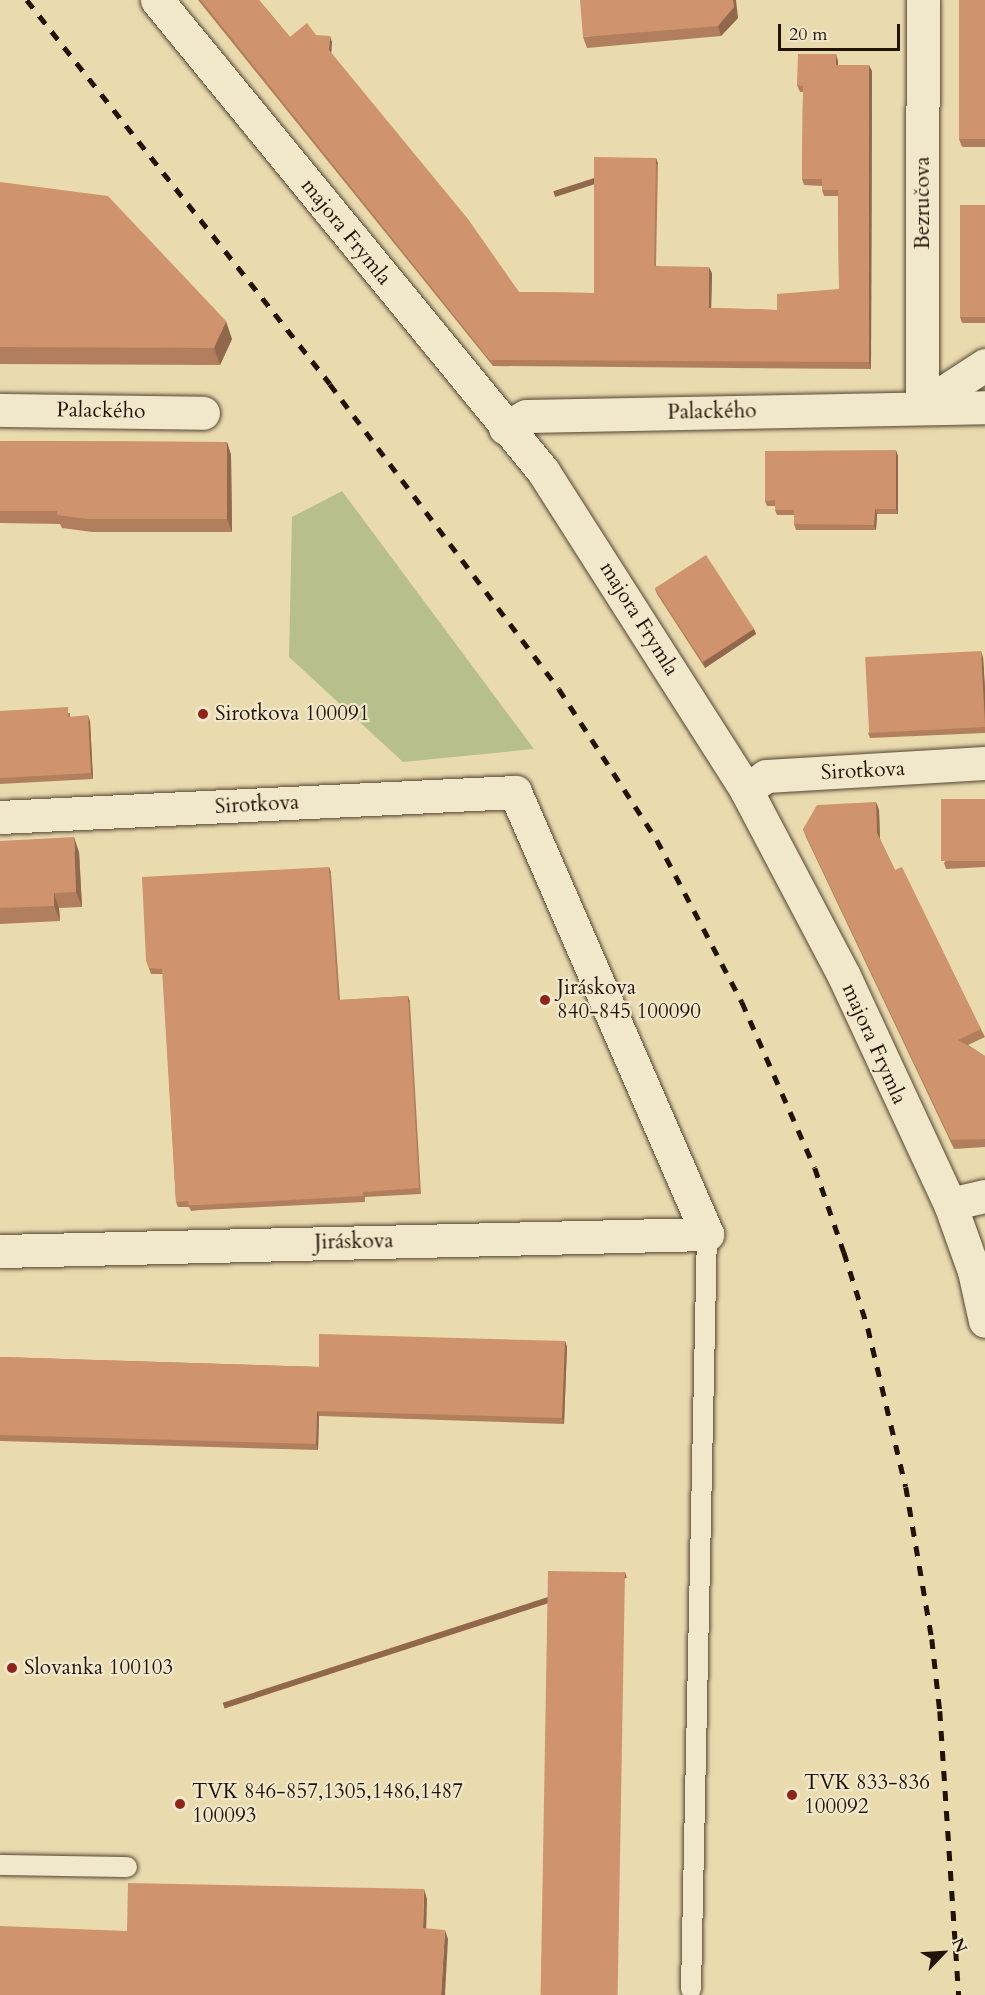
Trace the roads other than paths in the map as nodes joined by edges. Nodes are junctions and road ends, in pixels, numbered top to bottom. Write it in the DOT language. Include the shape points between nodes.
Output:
graph roads {
  1 [pos="157,0"];
  2 [pos="923,0"];
  3 [pos="985,365"];
  4 [pos="922,406"];
  5 [pos="985,407"];
  6 [pos="0,410"];
  7 [pos="203,413"];
  8 [pos="505,428"];
  9 [pos="985,763"];
  10 [pos="746,790"];
  11 [pos="0,817"];
  12 [pos="985,1197"];
  13 [pos="950,1204"];
  14 [pos="707,1233"];
  15 [pos="0,1251"];
  16 [pos="981,1311"];
  17 [pos="0,1865"];
  18 [pos="127,1867"];
  19 [pos="691,1989"];
  1 -- 8 [label="street, majora Frymla"];
  2 -- 4 [label="street, Bezručova"];
  3 -- 4 [label="street"];
  4 -- 5 [label="street, Palackého"];
  4 -- 8 [label="street, Palackého" via="526,416"];
  6 -- 7 [label="street, Palackého"];
  8 -- 10 [label="street, majora Frymla" via="543,471"];
  9 -- 10 [label="street, Sirotkova" via="766,776"];
  10 -- 13 [label="street, majora Frymla" via="844,976"];
  11 -- 14 [label="street, Sirotkova" via="515,792"];
  12 -- 13 [label="street"];
  13 -- 16 [label="street, majora Frymla"];
  14 -- 15 [label="street, Jiráskova"];
  14 -- 19 [label="lane"];
  17 -- 18 [label="lane"];
}
